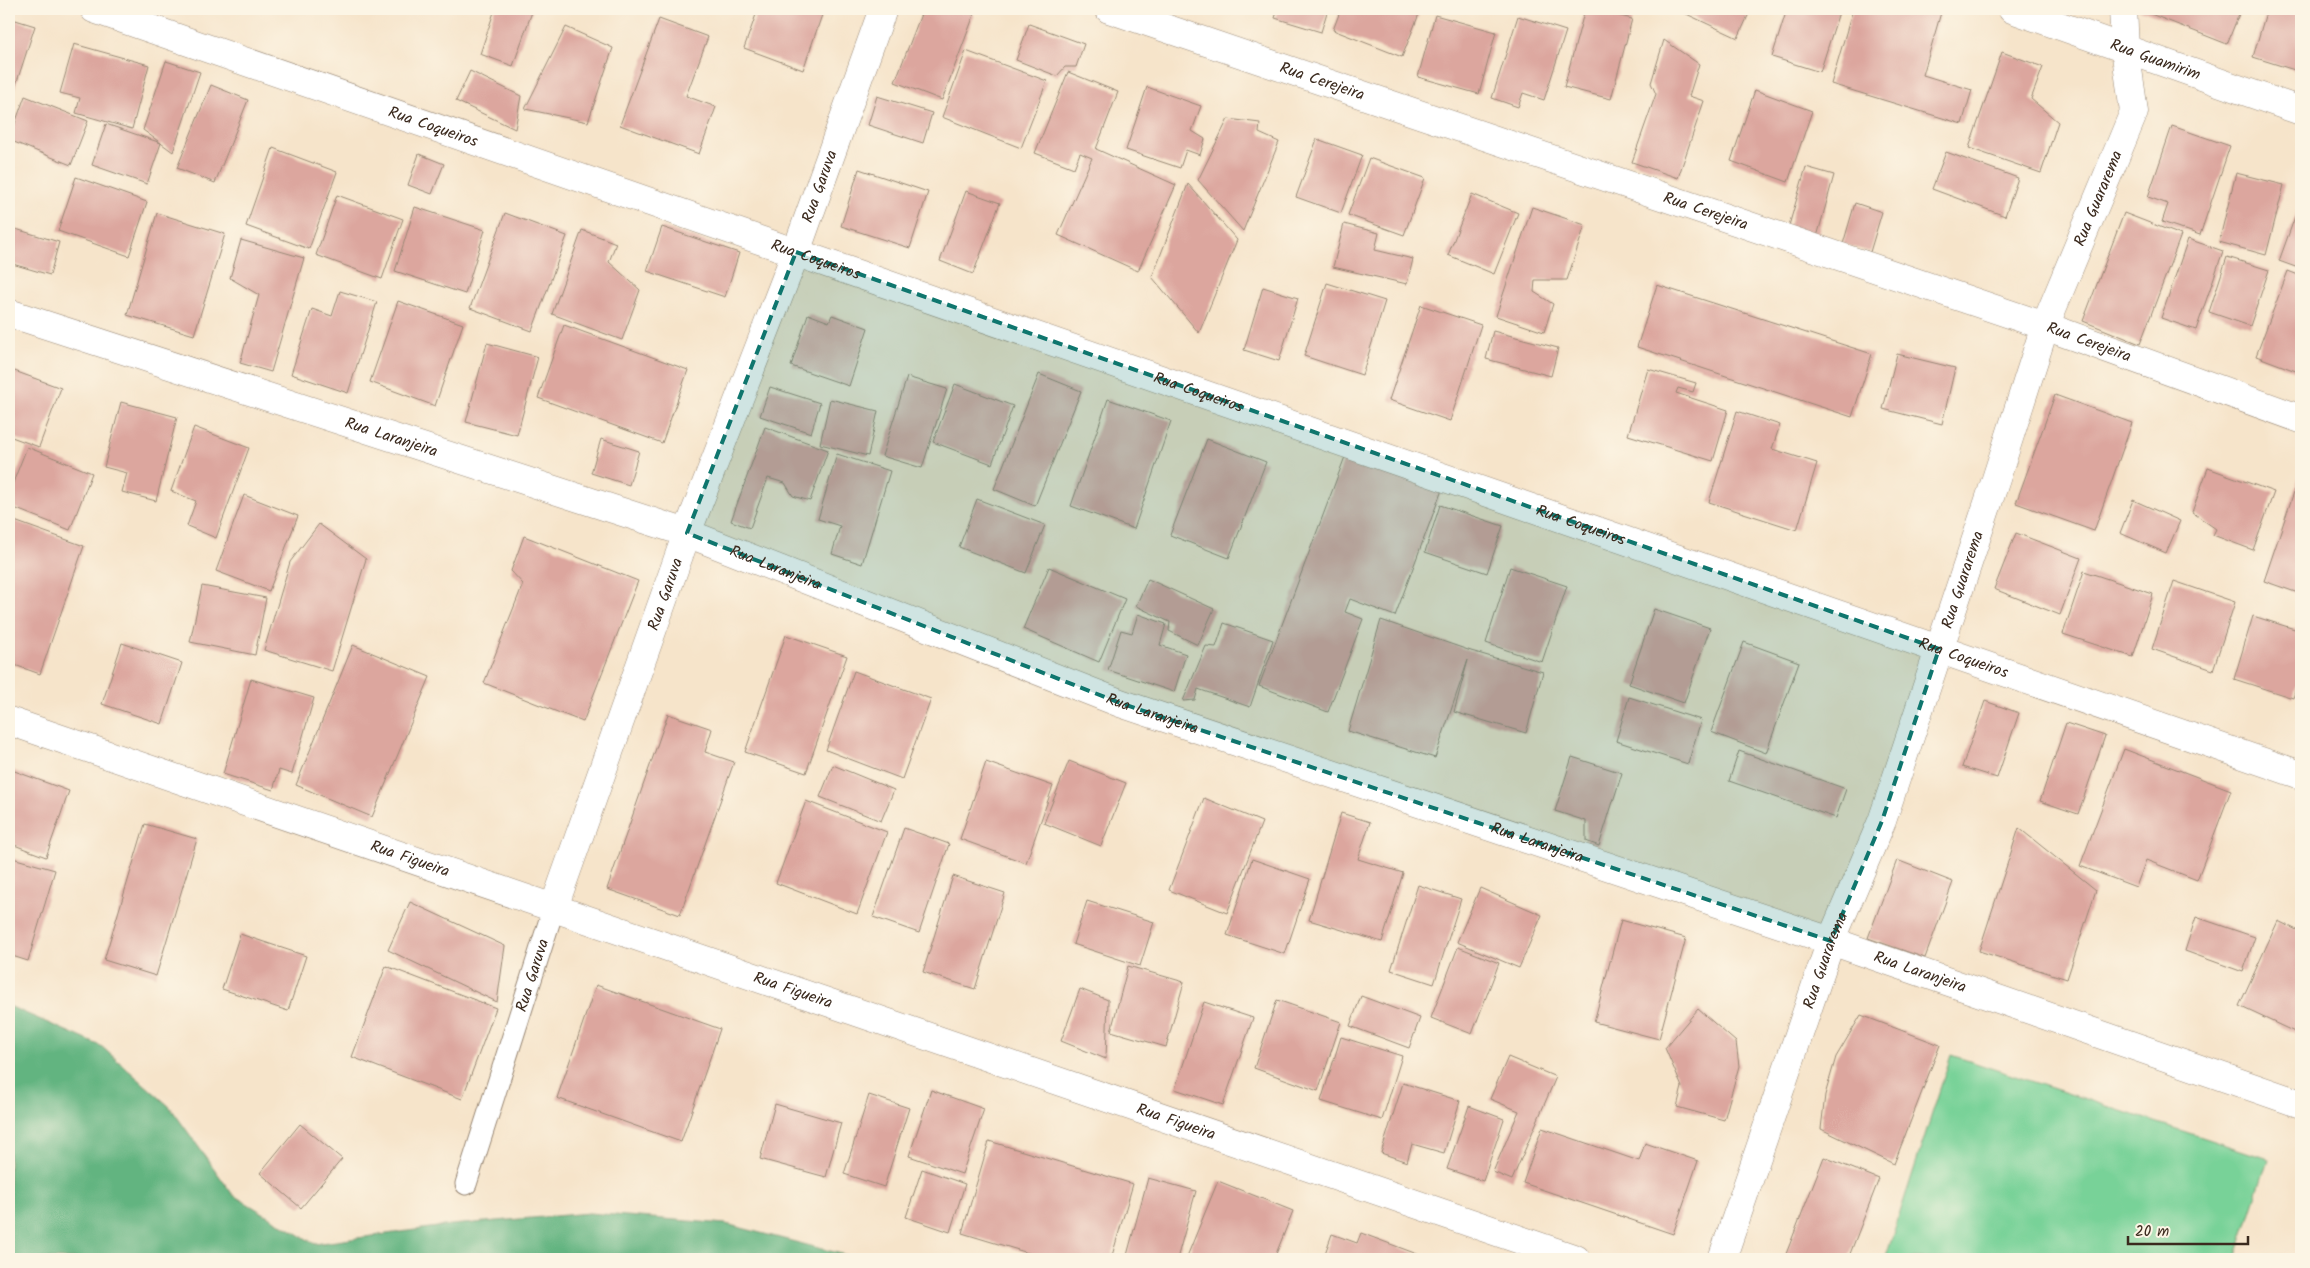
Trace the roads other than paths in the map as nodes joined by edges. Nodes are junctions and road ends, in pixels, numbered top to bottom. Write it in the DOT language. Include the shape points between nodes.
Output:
graph roads {
  1 [pos="94,9"];
  2 [pos="883,9"];
  3 [pos="1109,9"];
  4 [pos="2012,9"];
  5 [pos="2123,9"];
  6 [pos="2125,48"];
  7 [pos="2301,111"];
  8 [pos="796,252"];
  9 [pos="9,313"];
  10 [pos="2044,326"];
  11 [pos="2301,418"];
  12 [pos="687,533"];
  13 [pos="1939,649"];
  14 [pos="9,721"];
  15 [pos="2301,775"];
  16 [pos="554,907"];
  17 [pos="1832,941"];
  18 [pos="2301,1104"];
  19 [pos="466,1184"];
  20 [pos="1576,1259"];
  21 [pos="1722,1259"];
  1 -- 8 [label="street, Rua Coqueiros"];
  2 -- 8 [label="street, Rua Garuva"];
  3 -- 10 [label="street, Rua Cerejeira"];
  4 -- 6 [label="street, Rua Guamirim"];
  5 -- 6 [label="street, Rua Guararema"];
  6 -- 7 [label="street, Rua Guamirim"];
  6 -- 10 [label="street, Rua Guararema" via="2134,112"];
  8 -- 12 [label="street, Rua Garuva"];
  8 -- 13 [label="street, Rua Coqueiros"];
  9 -- 12 [label="street, Rua Laranjeira"];
  10 -- 11 [label="street, Rua Cerejeira"];
  10 -- 13 [label="street, Rua Guararema"];
  12 -- 16 [label="street, Rua Garuva"];
  12 -- 17 [label="street, Rua Laranjeira" via="1120,703"];
  13 -- 15 [label="street, Rua Coqueiros"];
  13 -- 17 [label="street, Rua Guararema" via="1882,821"];
  14 -- 16 [label="street, Rua Figueira"];
  16 -- 19 [label="lane, Rua Garuva"];
  16 -- 20 [label="street, Rua Figueira"];
  17 -- 18 [label="street, Rua Laranjeira"];
  17 -- 21 [label="street, Rua Guararema"];
}
